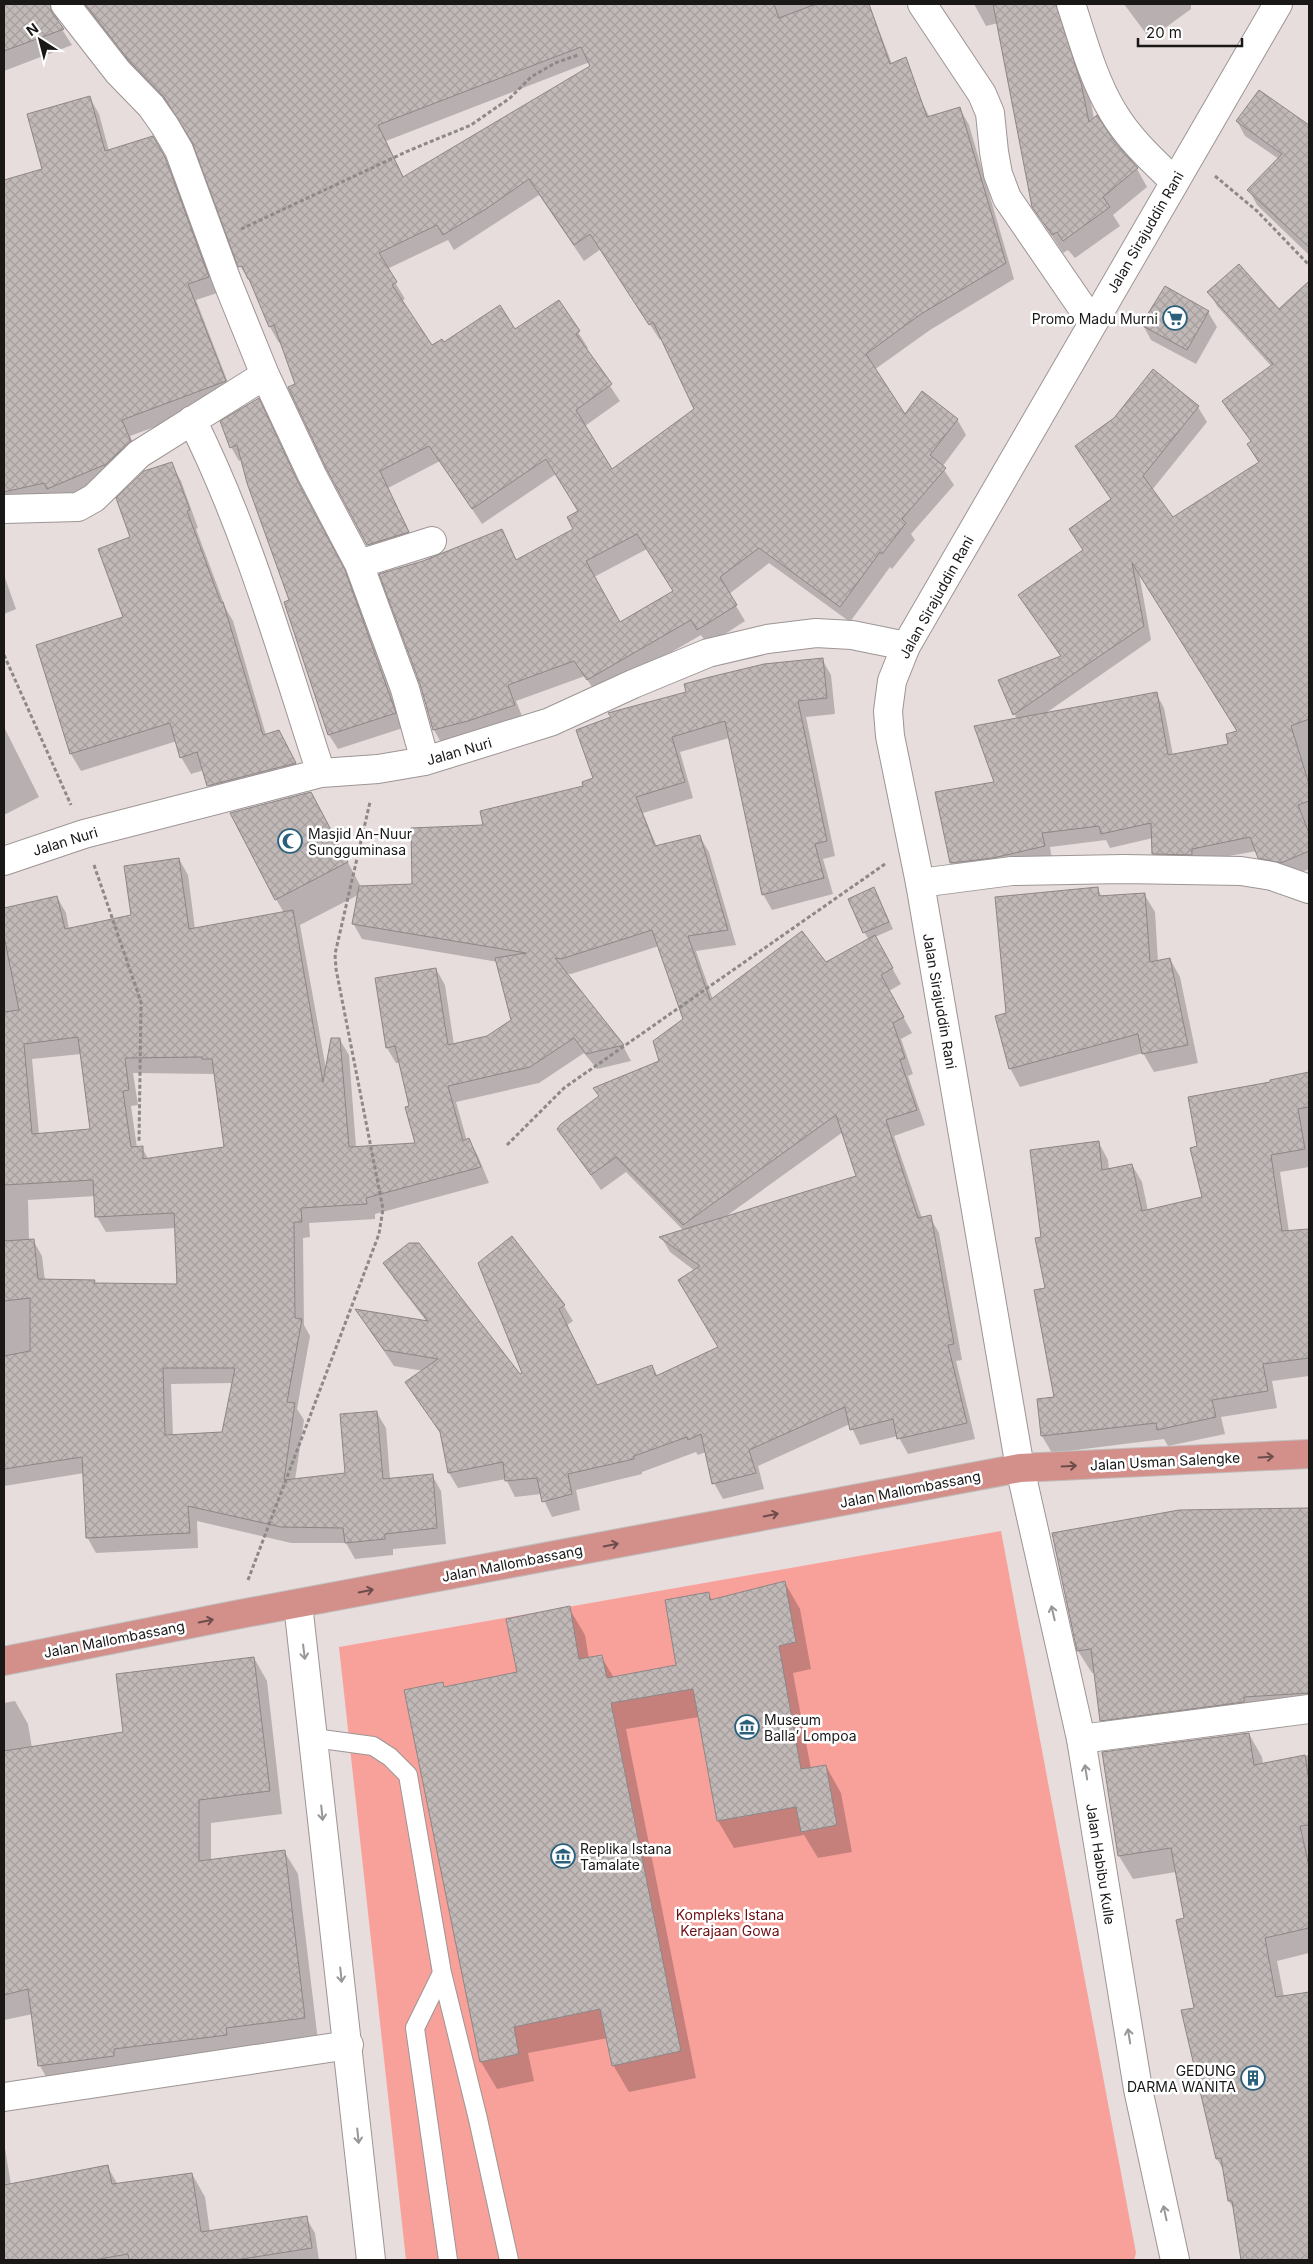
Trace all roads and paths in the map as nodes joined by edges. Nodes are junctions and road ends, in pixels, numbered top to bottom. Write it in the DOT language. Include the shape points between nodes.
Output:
graph roads {
  1 [pos="65,4"];
  2 [pos="922,4"];
  3 [pos="1071,4"];
  4 [pos="1278,4"];
  5 [pos="578,55"];
  6 [pos="1190,155"];
  7 [pos="1174,181"];
  8 [pos="214,242"];
  9 [pos="1309,265"];
  10 [pos="1092,322"];
  11 [pos="265,376"];
  12 [pos="192,420"];
  13 [pos="4,509"];
  14 [pos="432,541"];
  15 [pos="359,564"];
  16 [pos="906,646"];
  17 [pos="4,655"];
  18 [pos="426,761"];
  19 [pos="378,769"];
  20 [pos="320,773"];
  21 [pos="84,834"];
  22 [pos="912,845"];
  23 [pos="4,861"];
  24 [pos="920,883"];
  25 [pos="1309,889"];
  26 [pos="139,1142"];
  27 [pos="507,1145"];
  28 [pos="1309,1454"];
  29 [pos="1020,1468"];
  30 [pos="298,1604"];
  31 [pos="235,1616"];
  32 [pos="4,1661"];
  33 [pos="1309,1709"];
  34 [pos="314,1738"];
  35 [pos="1081,1739"];
  36 [pos="442,1973"];
  37 [pos="349,2046"];
  38 [pos="4,2097"];
  39 [pos="371,2260"];
  40 [pos="448,2260"];
  41 [pos="509,2260"];
  42 [pos="1175,2260"];
  1 -- 8 [label="street" via="165,126 179,150"];
  2 -- 10 [label="street" via="982,94 990,113 998,174 1007,198"];
  3 -- 7 [label="street" via="1097,79 1113,112 1130,136"];
  4 -- 6 [label="street, Jalan Sirajuddin Rani"];
  5 -- 8 [label="path" via="555,63 532,77 510,98 471,125"];
  6 -- 7 [label="street, Jalan Sirajuddin Rani"];
  6 -- 9 [label="path" via="1256,211"];
  7 -- 10 [label="street, Jalan Sirajuddin Rani"];
  8 -- 11 [label="street"];
  10 -- 16 [label="street, Jalan Sirajuddin Rani"];
  11 -- 12 [label="street"];
  11 -- 15 [label="street"];
  12 -- 13 [label="street" via="139,454 94,498 78,507"];
  12 -- 20 [label="street" via="243,538"];
  14 -- 15 [label="street"];
  15 -- 18 [label="street" via="405,689"];
  16 -- 18 [label="street, Jalan Nuri" via="852,635 816,633 767,639 708,653 550,722"];
  16 -- 22 [label="street, Jalan Sirajuddin Rani" via="892,682 888,710 890,736"];
  17 -- 21 [label="path"];
  18 -- 19 [label="street, Jalan Nuri"];
  19 -- 20 [label="street, Jalan Nuri"];
  19 -- 31 [label="path" via="336,954 383,1209 378,1234"];
  20 -- 21 [label="street, Jalan Nuri"];
  21 -- 23 [label="street, Jalan Nuri"];
  21 -- 26 [label="path" via="141,1002"];
  22 -- 24 [label="street, Jalan Sirajuddin Rani"];
  22 -- 27 [label="path" via="564,1088"];
  24 -- 25 [label="street" via="1012,871 1123,870 1241,872 1272,876"];
  24 -- 29 [label="street, Jalan Sirajuddin Rani"];
  29 -- 28 [label="highway, Jalan Usman Salengke, one-way"];
  30 -- 29 [label="highway, Jalan Mallombassang, one-way"];
  35 -- 29 [label="street, Jalan Habibu Kulle, one-way"];
  30 -- 31 [label="highway, Jalan Mallombassang"];
  30 -- 34 [label="street, one-way"];
  32 -- 31 [label="highway, Jalan Mallombassang, one-way"];
  33 -- 35 [label="street"];
  34 -- 36 [label="lane" via="373,1746 408,1775"];
  34 -- 37 [label="street, one-way"];
  42 -- 35 [label="street, Jalan Habibu Kulle, one-way" via="1138,2089"];
  36 -- 40 [label="lane" via="415,2028"];
  36 -- 41 [label="lane"];
  37 -- 38 [label="street"];
  37 -- 39 [label="street, one-way"];
}
